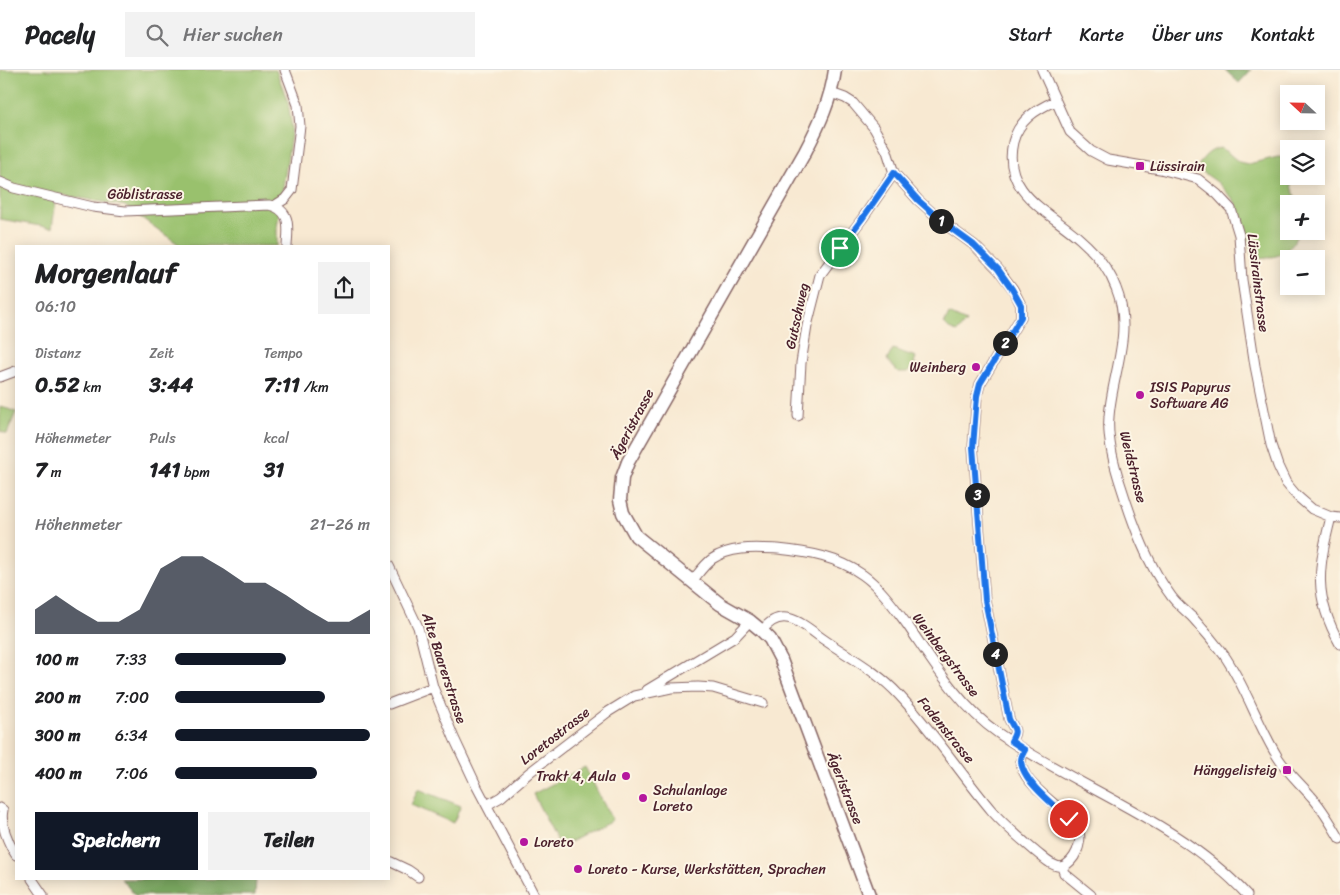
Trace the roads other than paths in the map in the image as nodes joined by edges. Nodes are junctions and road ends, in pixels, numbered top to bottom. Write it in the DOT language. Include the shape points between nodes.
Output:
graph roads {
  1 [pos="285,70"];
  2 [pos="835,70"];
  3 [pos="1042,70"];
  4 [pos="831,93"];
  5 [pos="1055,101"];
  6 [pos="894,173"];
  7 [pos="0,182"];
  8 [pos="274,206"];
  9 [pos="287,245"];
  10 [pos="15,371"];
  11 [pos="0,376"];
  12 [pos="798,416"];
  13 [pos="1336,518"];
  14 [pos="390,568"];
  15 [pos="692,581"];
  16 [pos="750,621"];
  17 [pos="762,631"];
  18 [pos="1340,644"];
  19 [pos="433,687"];
  20 [pos="642,693"];
  21 [pos="764,703"];
  22 [pos="390,704"];
  23 [pos="1011,741"];
  24 [pos="1025,750"];
  25 [pos="487,805"];
  26 [pos="0,808"];
  27 [pos="1,821"];
  28 [pos="1340,839"];
  29 [pos="15,854"];
  30 [pos="390,861"];
  31 [pos="1062,867"];
  32 [pos="418,877"];
  33 [pos="33,880"];
  34 [pos="43,895"];
  35 [pos="534,895"];
  36 [pos="870,895"];
  37 [pos="1091,895"];
  38 [pos="1247,895"];
  1 -- 8 [label="street" via="298,105 300,126 292,190"];
  2 -- 4 [label="main road, Ägeristrasse"];
  3 -- 5 [label="street, Lüssirainstrasse"];
  4 -- 6 [label="street" via="854,103 869,122 887,151"];
  4 -- 15 [label="main road, Ägeristrasse" via="805,152 640,438 622,478 620,500 629,525 644,544"];
  5 -- 13 [label="street, Lüssirainstrasse" via="1070,132 1090,152 1108,160 1198,180 1231,209 1239,235 1242,280 1270,445 1286,483 1296,496 1312,509"];
  5 -- 28 [label="street, Weidstrasse" via="1030,114 1020,125 1011,154 1012,168 1027,196 1095,253 1117,289 1123,344 1108,421 1113,456 1131,514 1156,572 1170,594 1212,638 1238,676 1277,756 1325,813"];
  6 -- 12 [label="street, Gutschweg" via="820,275 801,362"];
  6 -- 23 [label="street" via="918,200 998,269 1021,305 1021,317 980,384 973,447 985,600 1009,719 1015,729"];
  7 -- 8 [label="street, Göblistrasse" via="93,207 125,211"];
  8 -- 9 [label="street" via="288,220"];
  10 -- 11 [label="street"];
  13 -- 18 [label="street" via="1322,554 1319,575 1323,604"];
  14 -- 19 [label="street, Alte Baarerstrasse" via="418,627"];
  15 -- 16 [label="main road, Ägeristrasse" via="720,604"];
  15 -- 23 [label="street, Weinbergstrasse" via="711,560 736,549 801,551 825,556 847,566 865,576 895,608 970,710"];
  16 -- 17 [label="main road, Ägeristrasse"];
  16 -- 20 [label="street, Loretostrasse" via="735,637"];
  17 -- 31 [label="street, Fadenstrasse" via="768,623 789,618 869,668 898,694 993,812 1049,863"];
  17 -- 36 [label="main road, Ägeristrasse" via="781,660"];
  19 -- 22 [label="street"];
  19 -- 25 [label="street, Alte Baarerstrasse"];
  20 -- 21 [label="street, Loretostrasse" via="705,687"];
  20 -- 25 [label="street, Loretostrasse" via="608,712 502,797"];
  23 -- 24 [label="street, Weinbergstrasse"];
  24 -- 31 [label="street" via="1021,759 1031,782 1079,832 1076,854"];
  24 -- 38 [label="street, Weinbergstrasse" via="1184,841"];
  25 -- 35 [label="street, Alte Baarerstrasse"];
  26 -- 27 [label="street" via="3,810"];
  27 -- 29 [label="street"];
  30 -- 32 [label="street"];
  31 -- 37 [label="street, Fadenstrasse"];
  33 -- 34 [label="street"];
}
